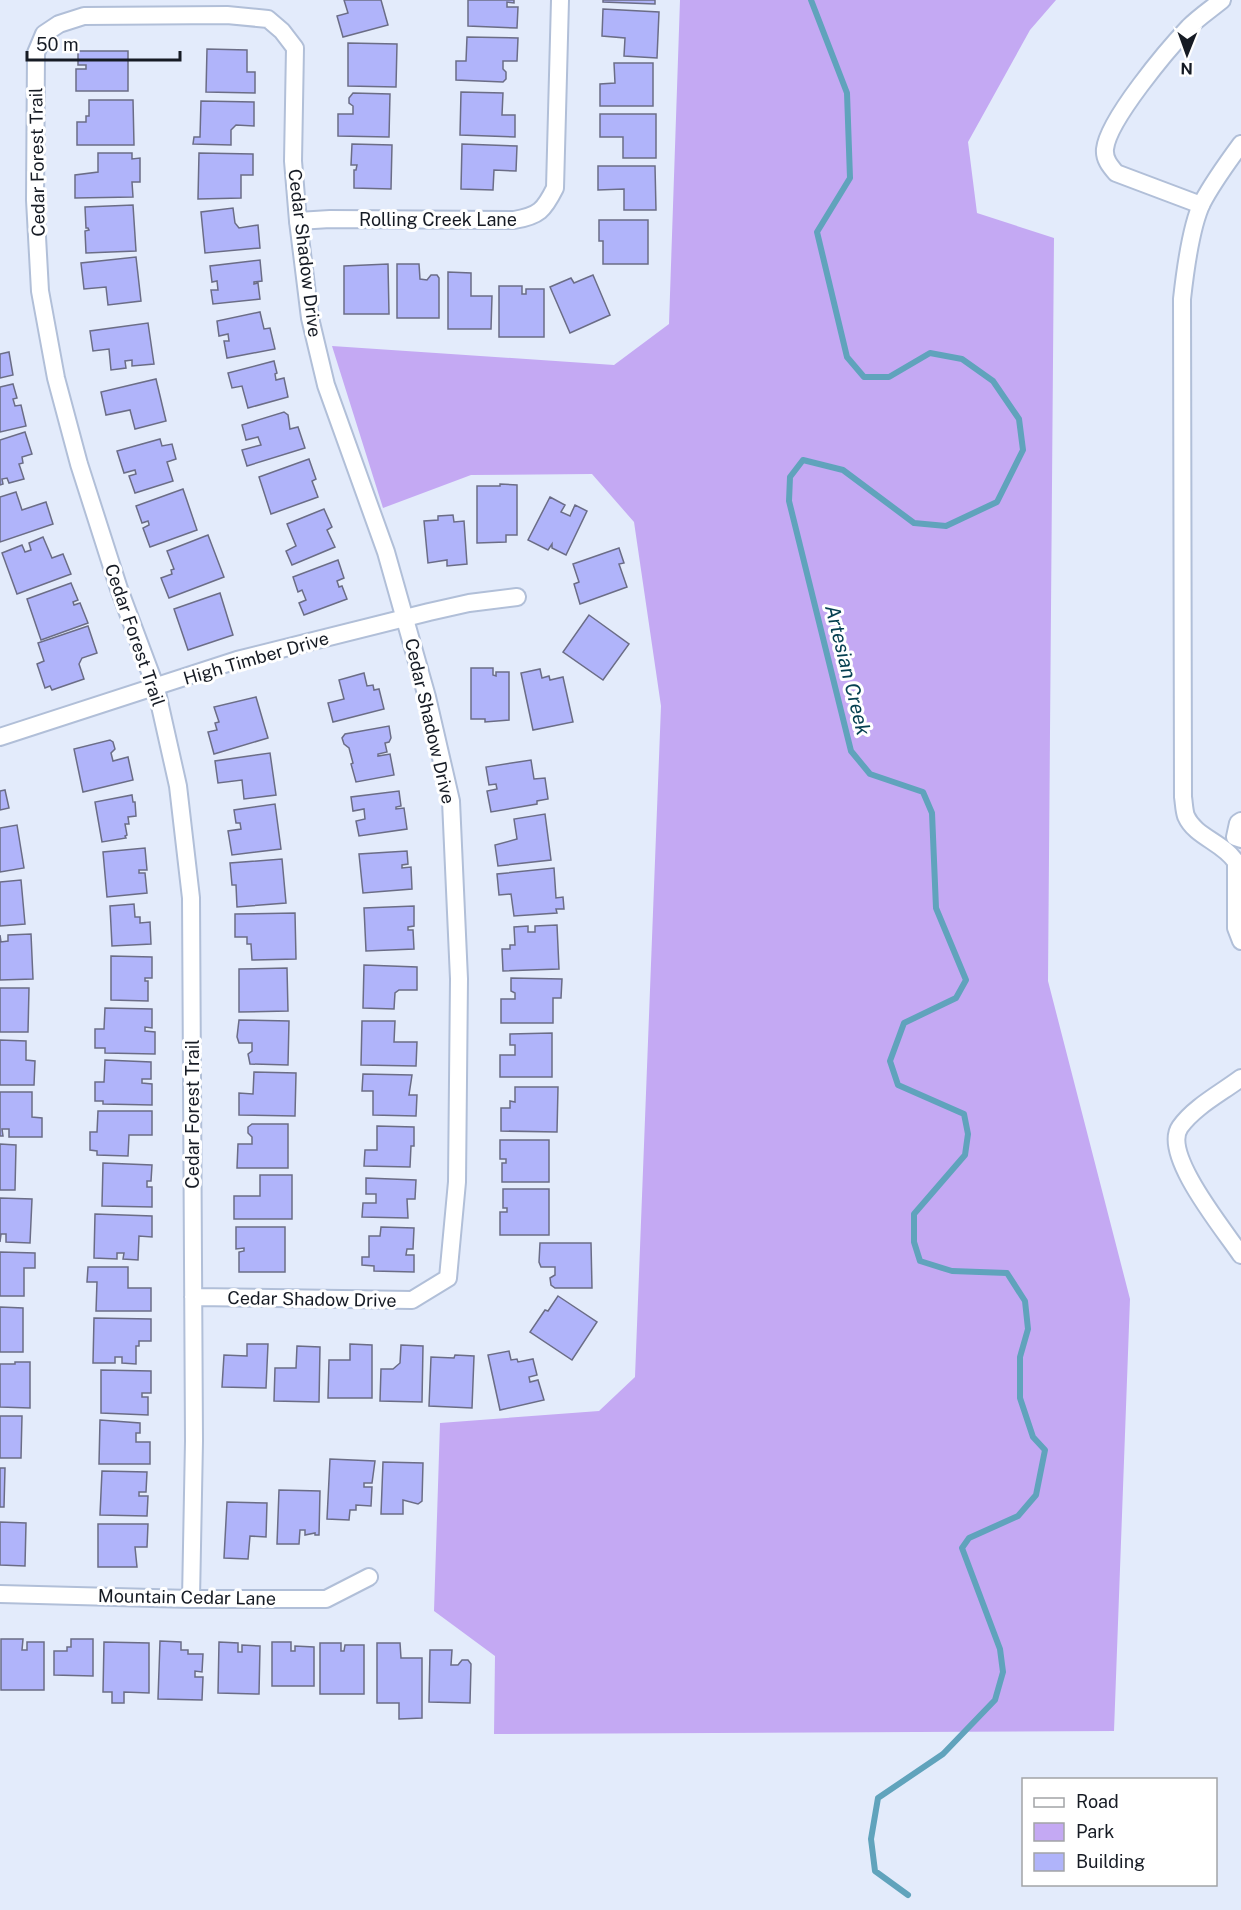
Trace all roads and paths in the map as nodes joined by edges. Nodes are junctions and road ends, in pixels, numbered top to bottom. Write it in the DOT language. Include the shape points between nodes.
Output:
graph roads {
  1 [pos="560,0"];
  2 [pos="1222,0"];
  3 [pos="282,31"];
  4 [pos="1241,144"];
  5 [pos="1201,205"];
  6 [pos="298,221"];
  7 [pos="517,597"];
  8 [pos="405,618"];
  9 [pos="156,688"];
  10 [pos="0,737"];
  11 [pos="1235,836"];
  12 [pos="1241,941"];
  13 [pos="1241,1078"];
  14 [pos="1241,1255"];
  15 [pos="193,1297"];
  16 [pos="369,1577"];
  17 [pos="0,1594"];
  18 [pos="191,1599"];
  1 -- 6 [label="street, Rolling Creek Lane" via="555,188 546,206 532,217 514,220"];
  2 -- 5 [label="street" via="1190,26 1136,92 1111,130 1104,150 1116,173"];
  3 -- 6 [label="street, Cedar Shadow Drive" via="295,48 293,161"];
  3 -- 9 [label="street, Cedar Forest Trail" via="268,19 227,15 84,16 44,34 36,52 35,200 40,280 56,378 119,589"];
  4 -- 5 [label="street"];
  5 -- 11 [label="street" via="1182,299 1183,797 1186,816 1197,831"];
  6 -- 8 [label="street, Cedar Shadow Drive" via="310,318 326,385 386,552"];
  7 -- 8 [label="street, High Timber Drive"];
  8 -- 9 [label="street, High Timber Drive" via="237,660"];
  8 -- 15 [label="street, Cedar Shadow Drive" via="451,801 459,979 457,1182 448,1278 412,1300"];
  9 -- 10 [label="street, High Timber Drive"];
  9 -- 15 [label="street, Cedar Forest Trail" via="178,786 192,898"];
  11 -- 12 [label="street" via="1236,928"];
  13 -- 14 [label="street" via="1194,1113 1180,1128 1175,1146 1183,1170"];
  15 -- 18 [label="street, Cedar Forest Trail"];
  16 -- 18 [label="street, Mountain Cedar Lane" via="326,1599"];
  17 -- 18 [label="street, Mountain Cedar Lane"];
}
